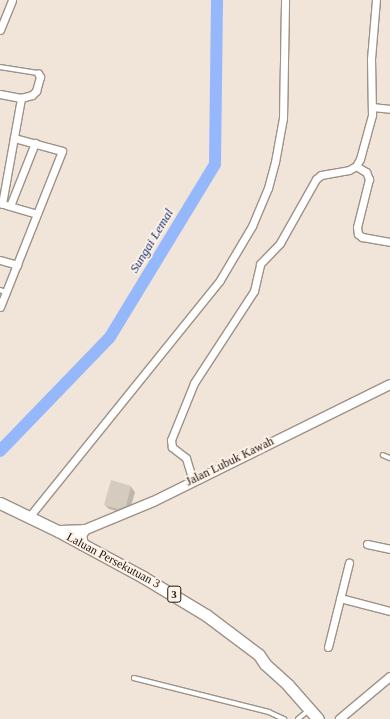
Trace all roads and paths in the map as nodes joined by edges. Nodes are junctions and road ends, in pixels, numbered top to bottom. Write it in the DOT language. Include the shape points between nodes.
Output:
graph roads {
  1 [pos="12,0"];
  2 [pos="285,0"];
  3 [pos="376,0"];
  4 [pos="0,30"];
  5 [pos="0,67"];
  6 [pos="38,73"];
  7 [pos="0,94"];
  8 [pos="21,98"];
  9 [pos="372,107"];
  10 [pos="390,109"];
  11 [pos="14,138"];
  12 [pos="35,143"];
  13 [pos="356,166"];
  14 [pos="1,204"];
  15 [pos="10,206"];
  16 [pos="37,214"];
  17 [pos="390,242"];
  18 [pos="0,260"];
  19 [pos="17,265"];
  20 [pos="3,291"];
  21 [pos="0,307"];
  22 [pos="390,384"];
  23 [pos="383,455"];
  24 [pos="390,458"];
  25 [pos="193,480"];
  26 [pos="0,503"];
  27 [pos="29,517"];
  28 [pos="83,530"];
  29 [pos="63,534"];
  30 [pos="82,544"];
  31 [pos="367,544"];
  32 [pos="390,550"];
  33 [pos="349,563"];
  34 [pos="340,598"];
  35 [pos="390,611"];
  36 [pos="328,647"];
  37 [pos="259,655"];
  38 [pos="390,677"];
  39 [pos="134,678"];
  40 [pos="310,709"];
  41 [pos="284,719"];
  42 [pos="298,719"];
  43 [pos="318,719"];
  44 [pos="326,719"];
  45 [pos="340,719"];
  1 -- 4 [label="street"];
  2 -- 27 [label="street" via="285,73 281,126 273,168 252,226 220,280"];
  3 -- 9 [label="street" via="371,59"];
  5 -- 6 [label="lane"];
  6 -- 8 [label="street" via="40,77 36,91"];
  7 -- 8 [label="street"];
  8 -- 11 [label="street"];
  9 -- 10 [label="street"];
  9 -- 13 [label="street" via="370,126"];
  11 -- 12 [label="street"];
  11 -- 14 [label="street"];
  12 -- 15 [label="street"];
  12 -- 16 [label="street" via="62,151"];
  13 -- 17 [label="street" via="366,172 369,179 357,227 358,234"];
  13 -- 25 [label="street" via="316,178 280,243 260,264 254,291 194,383 171,440 172,447 186,458"];
  14 -- 15 [label="street"];
  15 -- 16 [label="street"];
  16 -- 19 [label="street"];
  18 -- 19 [label="street"];
  19 -- 20 [label="street"];
  20 -- 21 [label="street"];
  22 -- 25 [label="main road, Jalan Lubuk Kawah"];
  23 -- 24 [label="lane"];
  25 -- 28 [label="main road, Jalan Lubuk Kawah" via="153,501"];
  26 -- 27 [label="highway, Laluan Persekutuan 3 / 3"];
  27 -- 29 [label="highway, Laluan Persekutuan 3 / 3"];
  28 -- 29 [label="highway"];
  28 -- 30 [label="highway" via="80,538"];
  29 -- 30 [label="highway, Laluan Persekutuan 3 / 3"];
  30 -- 37 [label="highway, Laluan Persekutuan 3 / 3" via="171,592 226,628"];
  31 -- 32 [label="street"];
  33 -- 34 [label="street"];
  34 -- 35 [label="street"];
  34 -- 36 [label="street"];
  37 -- 40 [label="highway, Laluan Persekutuan 3 / 3"];
  37 -- 44 [label="highway, Laluan Persekutuan 3 / 3" via="267,659"];
  38 -- 45 [label="street"];
  39 -- 41 [label="lane" via="269,712"];
  40 -- 42 [label="lane"];
  40 -- 43 [label="highway, Laluan Persekutuan 3 / 3"];
}
